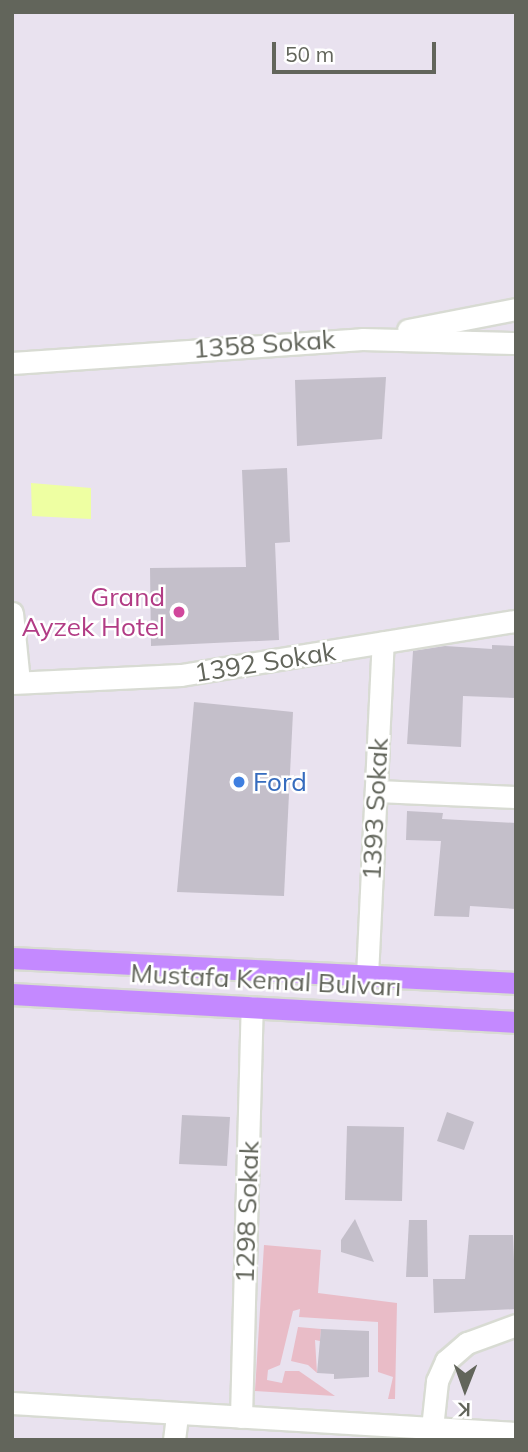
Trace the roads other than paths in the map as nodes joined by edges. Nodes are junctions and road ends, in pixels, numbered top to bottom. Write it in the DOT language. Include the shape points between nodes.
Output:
graph roads {
  1 [pos="516,309"];
  2 [pos="362,338"];
  3 [pos="516,343"];
  4 [pos="12,363"];
  5 [pos="12,613"];
  6 [pos="516,621"];
  7 [pos="383,642"];
  8 [pos="16,683"];
  9 [pos="376,791"];
  10 [pos="516,797"];
  11 [pos="12,958"];
  12 [pos="366,976"];
  13 [pos="516,983"];
  14 [pos="12,994"];
  15 [pos="253,1007"];
  16 [pos="516,1022"];
  17 [pos="516,1325"];
  18 [pos="12,1403"];
  19 [pos="177,1415"];
  20 [pos="241,1417"];
  21 [pos="432,1428"];
  22 [pos="359,1431"];
  23 [pos="516,1433"];
  24 [pos="174,1440"];
  1 -- 2 [label="street"];
  2 -- 3 [label="street, 1358 Sokak"];
  2 -- 4 [label="street, 1358 Sokak"];
  5 -- 8 [label="street"];
  6 -- 7 [label="street, 1392 Sokak"];
  7 -- 8 [label="street, 1392 Sokak" via="181,675"];
  7 -- 9 [label="street, 1393 Sokak"];
  9 -- 10 [label="street"];
  9 -- 12 [label="street, 1393 Sokak"];
  11 -- 12 [label="highway, Mustafa Kemal Bulvarı"];
  12 -- 13 [label="highway, Mustafa Kemal Bulvarı"];
  14 -- 15 [label="highway, Mustafa Kemal Bulvarı"];
  15 -- 16 [label="highway, Mustafa Kemal Bulvarı"];
  15 -- 20 [label="street, 1298 Sokak"];
  17 -- 21 [label="street" via="467,1343 446,1361 437,1381"];
  18 -- 19 [label="street"];
  19 -- 20 [label="street"];
  19 -- 24 [label="street"];
  20 -- 22 [label="street"];
  21 -- 22 [label="street"];
  21 -- 23 [label="street"];
}
